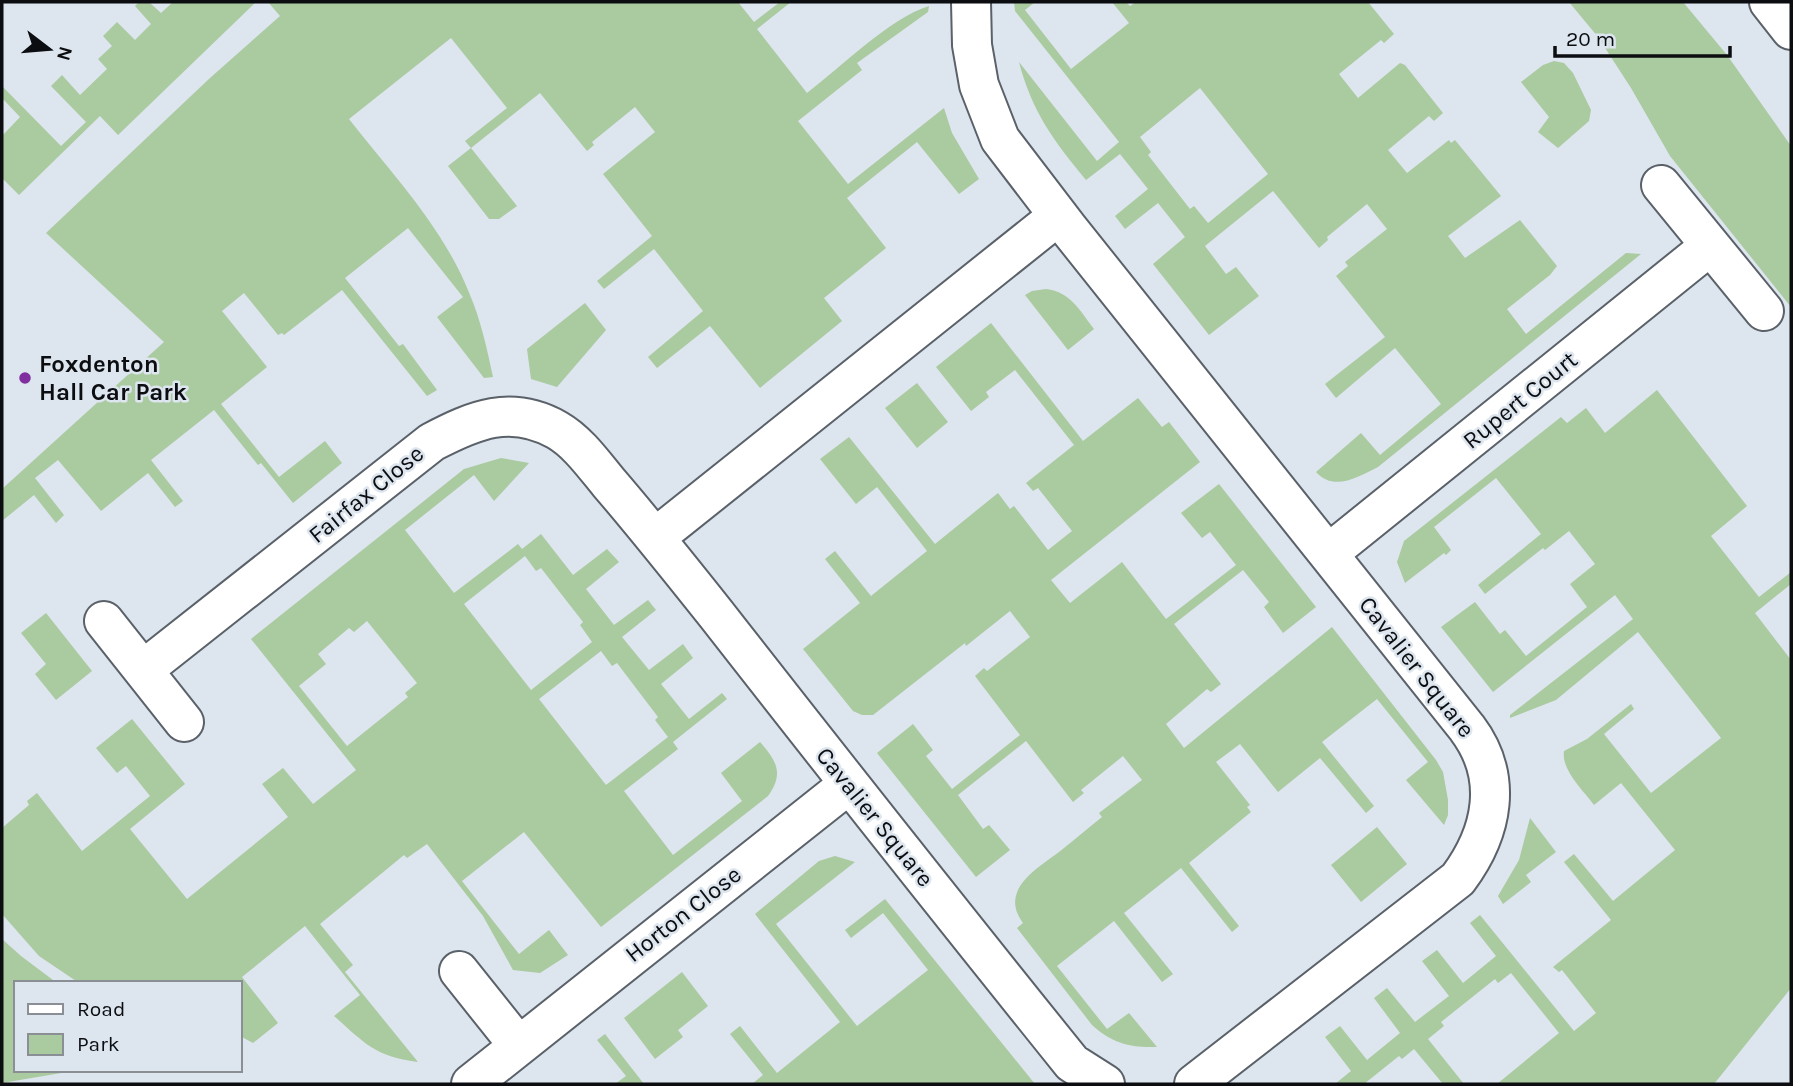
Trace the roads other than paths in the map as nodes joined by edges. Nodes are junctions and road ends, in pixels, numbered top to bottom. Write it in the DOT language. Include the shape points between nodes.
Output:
graph roads {
  1 [pos="971,2"];
  2 [pos="1769,2"];
  3 [pos="1791,30"];
  4 [pos="1661,185"];
  5 [pos="1058,216"];
  6 [pos="1710,246"];
  7 [pos="1764,311"];
  8 [pos="604,477"];
  9 [pos="656,537"];
  10 [pos="1329,553"];
  11 [pos="104,621"];
  12 [pos="143,670"];
  13 [pos="184,722"];
  14 [pos="849,784"];
  15 [pos="459,971"];
  16 [pos="518,1045"];
  17 [pos="471,1084"];
  18 [pos="1105,1084"];
  19 [pos="1194,1084"];
  1 -- 5 [label="street, Cavalier Square" via="979,85 1000,139"];
  2 -- 3 [label="street"];
  4 -- 6 [label="street"];
  5 -- 9 [label="street"];
  5 -- 10 [label="street, Cavalier Square"];
  6 -- 7 [label="street"];
  6 -- 10 [label="street, Rupert Court"];
  8 -- 9 [label="street, Cavalier Square"];
  8 -- 12 [label="street, Fairfax Close" via="554,429 522,418 473,422 432,442"];
  9 -- 14 [label="street, Cavalier Square"];
  10 -- 19 [label="street, Cavalier Square" via="1472,735 1491,779 1488,819 1476,853 1458,879"];
  11 -- 12 [label="street"];
  12 -- 13 [label="street"];
  14 -- 16 [label="street, Horton Close"];
  14 -- 18 [label="street, Cavalier Square" via="1072,1063"];
  15 -- 16 [label="street"];
  16 -- 17 [label="street, Horton Close"];
}
